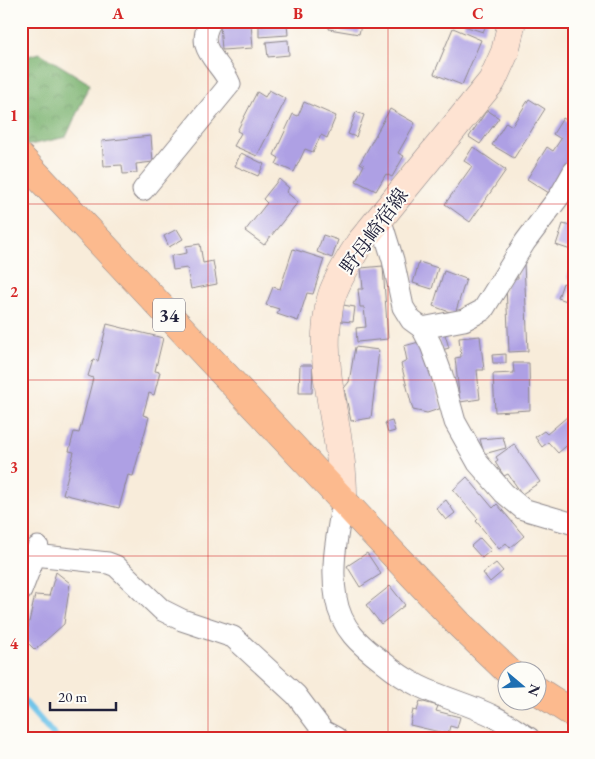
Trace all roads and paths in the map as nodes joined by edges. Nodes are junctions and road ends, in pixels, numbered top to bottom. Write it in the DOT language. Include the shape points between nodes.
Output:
graph roads {
  1 [pos="210,21"];
  2 [pos="512,21"];
  3 [pos="21,158"];
  4 [pos="574,171"];
  5 [pos="143,190"];
  6 [pos="568,190"];
  7 [pos="380,218"];
  8 [pos="422,328"];
  9 [pos="343,500"];
  10 [pos="574,524"];
  11 [pos="21,590"];
  12 [pos="499,662"];
  13 [pos="548,697"];
  14 [pos="574,714"];
  15 [pos="336,738"];
  16 [pos="529,738"];
  1 -- 5 [label="street" via="205,37 208,54 230,84"];
  2 -- 7 [label="street, 野母崎宿線" via="505,52 492,81"];
  3 -- 9 [label="main road, 34"];
  4 -- 6 [label="street"];
  6 -- 8 [label="street" via="525,242 483,310 464,320"];
  7 -- 8 [label="street" via="403,307 411,320"];
  7 -- 9 [label="street, 野母崎宿線" via="342,273 331,297 328,316 325,351 344,475"];
  8 -- 10 [label="street" via="442,375 454,422 478,463 523,509"];
  9 -- 12 [label="main road, 34"];
  9 -- 16 [label="street, 野母崎宿線" via="334,580 342,620 351,633 365,650 406,679 493,716"];
  11 -- 15 [label="street" via="37,551 116,566 162,610 233,638 296,695 323,731"];
  13 -- 14 [label="main road"];
}
